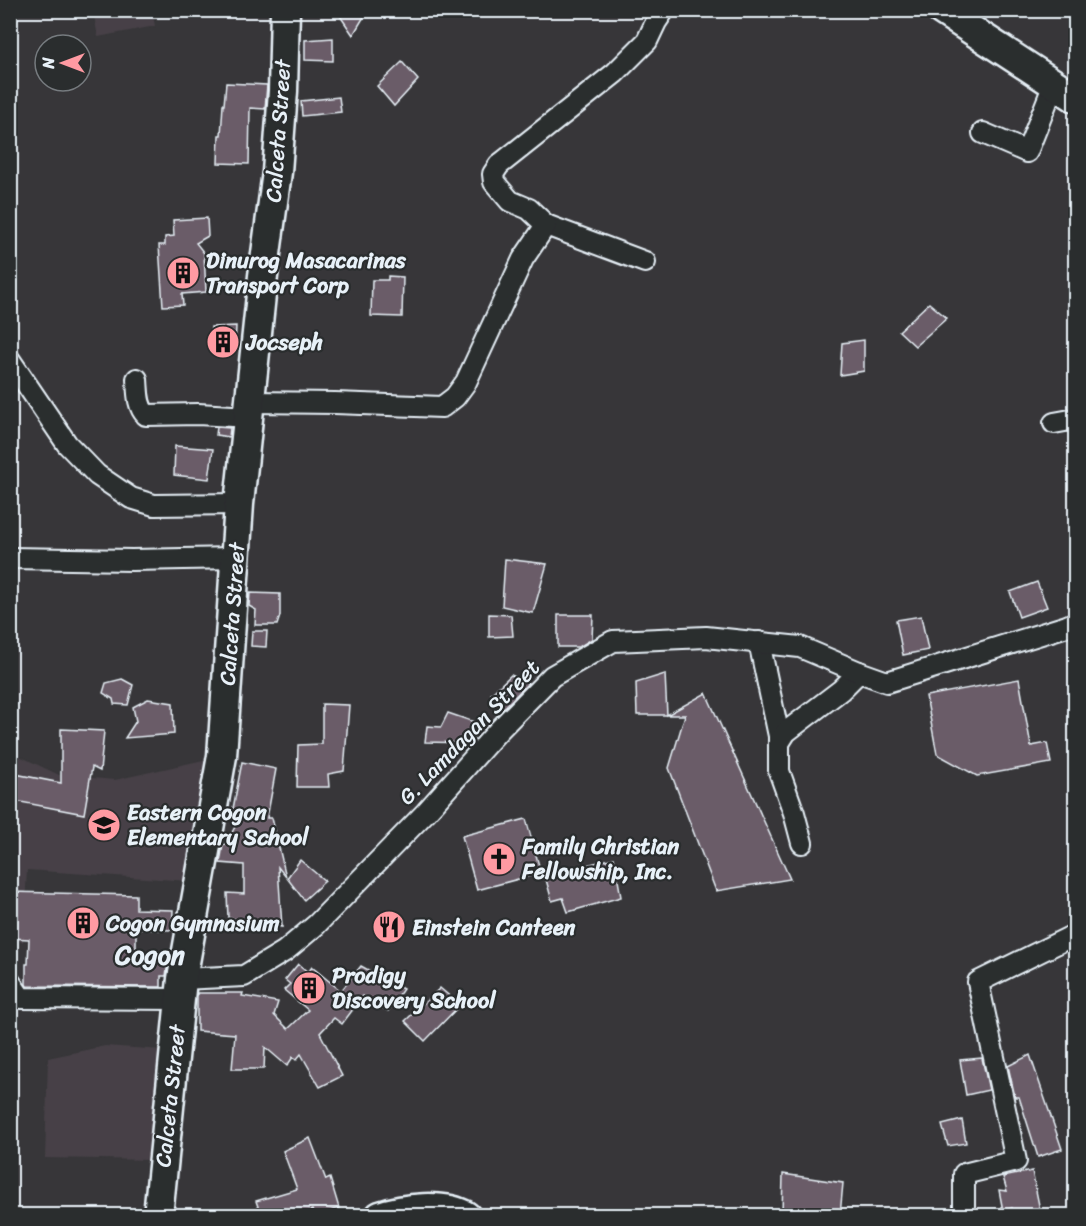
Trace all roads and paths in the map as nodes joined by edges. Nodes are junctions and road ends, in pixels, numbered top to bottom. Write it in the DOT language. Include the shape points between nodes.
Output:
graph roads {
  1 [pos="285,10"];
  2 [pos="664,10"];
  3 [pos="941,10"];
  4 [pos="1065,91"];
  5 [pos="983,133"];
  6 [pos="546,225"];
  7 [pos="645,262"];
  8 [pos="10,360"];
  9 [pos="137,379"];
  10 [pos="250,409"];
  11 [pos="1076,419"];
  12 [pos="1054,423"];
  13 [pos="239,504"];
  14 [pos="10,558"];
  15 [pos="236,558"];
  16 [pos="1076,622"];
  17 [pos="759,642"];
  18 [pos="859,672"];
  19 [pos="779,743"];
  20 [pos="802,843"];
  21 [pos="1076,934"];
  22 [pos="10,982"];
  23 [pos="181,989"];
  24 [pos="158,1215"];
  25 [pos="380,1215"];
  26 [pos="466,1215"];
  27 [pos="964,1215"];
  1 -- 10 [label="main road, Calceta Street" via="278,161"];
  2 -- 6 [label="street" via="647,42 615,73 499,165 493,174 494,182 510,201 529,209"];
  3 -- 4 [label="main road"];
  4 -- 5 [label="street" via="1027,152"];
  6 -- 7 [label="street"];
  6 -- 10 [label="street" via="523,259 466,382 442,407 335,403"];
  8 -- 13 [label="street" via="67,444 97,475 132,498 154,505"];
  9 -- 10 [label="street" via="140,406 146,415"];
  10 -- 13 [label="main road, Calceta Street"];
  11 -- 12 [label="street"];
  13 -- 15 [label="main road, Calceta Street"];
  14 -- 15 [label="street"];
  15 -- 23 [label="main road, Calceta Street" via="222,756"];
  16 -- 18 [label="street, G. Lamdagan Street" via="887,682"];
  17 -- 18 [label="street, G. Lamdagan Street" via="800,647"];
  17 -- 19 [label="street"];
  17 -- 23 [label="street, G. Lamdagan Street" via="706,637 613,640 552,676 316,925 285,951 244,976"];
  18 -- 19 [label="street" via="786,732"];
  19 -- 20 [label="street" via="779,771"];
  21 -- 27 [label="street" via="978,982 1016,1161 964,1174"];
  22 -- 23 [label="street, G. Lamdagan Street" via="21,998"];
  23 -- 24 [label="main road, Calceta Street"];
  25 -- 26 [label="main road" via="427,1208"];
}
